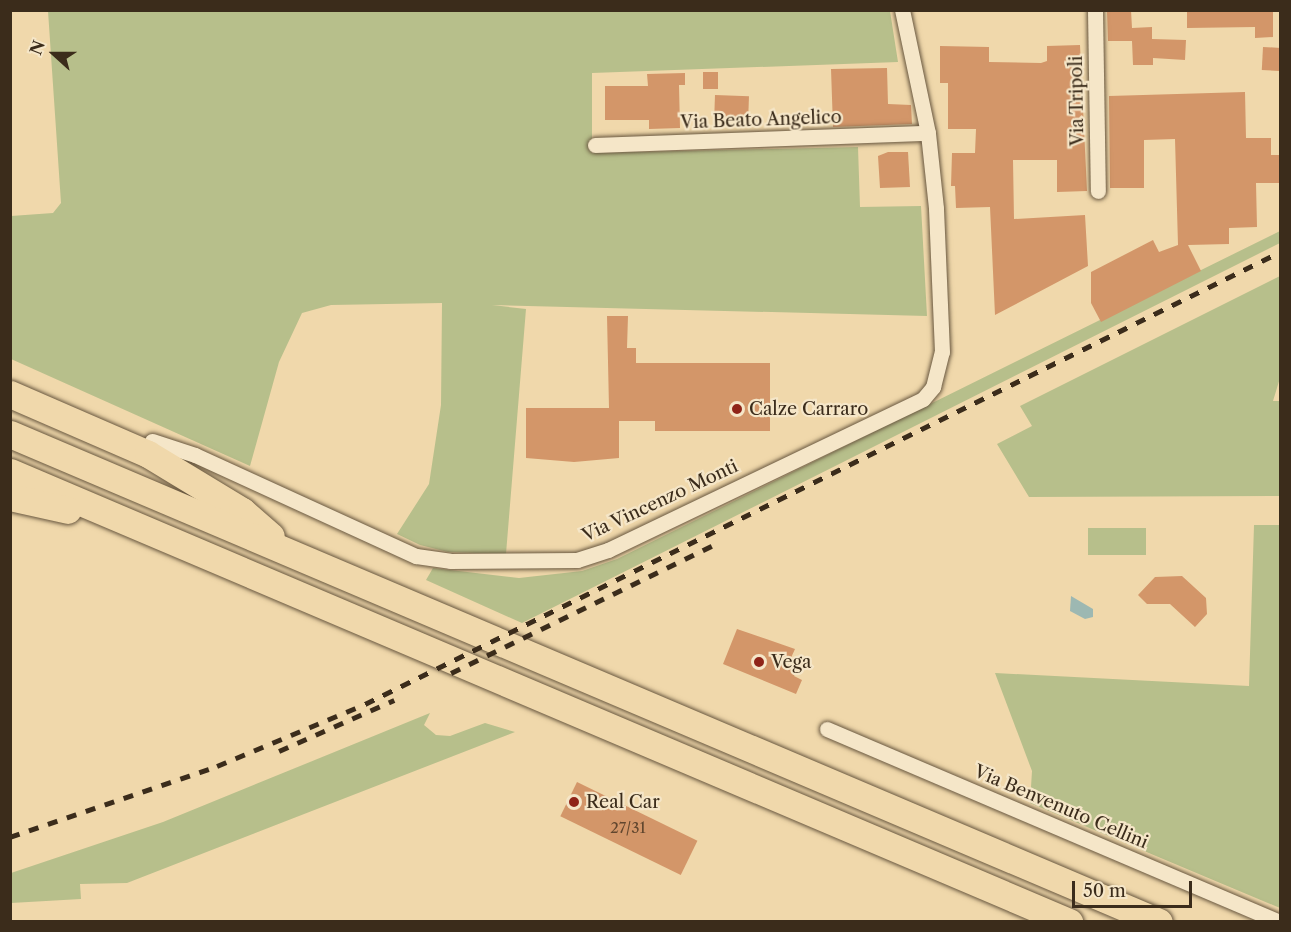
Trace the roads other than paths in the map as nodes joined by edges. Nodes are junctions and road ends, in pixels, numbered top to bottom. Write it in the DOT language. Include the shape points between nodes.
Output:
graph roads {
  1 [pos="902,10"];
  2 [pos="1095,10"];
  3 [pos="928,133"];
  4 [pos="596,145"];
  5 [pos="1098,191"];
  6 [pos="10,394"];
  7 [pos="10,434"];
  8 [pos="150,447"];
  9 [pos="10,472"];
  10 [pos="10,497"];
  11 [pos="129,523"];
  12 [pos="290,553"];
  13 [pos="827,729"];
  14 [pos="1069,921"];
  15 [pos="1159,921"];
  16 [pos="1280,921"];
  1 -- 3 [label="street, Via Vincenzo Monti"];
  2 -- 5 [label="street, Via Tripoli"];
  3 -- 4 [label="street, Via Beato Angelico"];
  3 -- 8 [label="street, Via Vincenzo Monti" via="936,208 942,352 933,387 922,399 608,550 577,560 450,561 416,556 195,455"];
  6 -- 8 [label="highway"];
  7 -- 12 [label="highway"];
  8 -- 12 [label="highway" via="242,511"];
  9 -- 11 [label="highway"];
  10 -- 11 [label="highway"];
  11 -- 14 [label="highway"];
  12 -- 15 [label="highway"];
  13 -- 16 [label="street, Via Benvenuto Cellini"];
}
